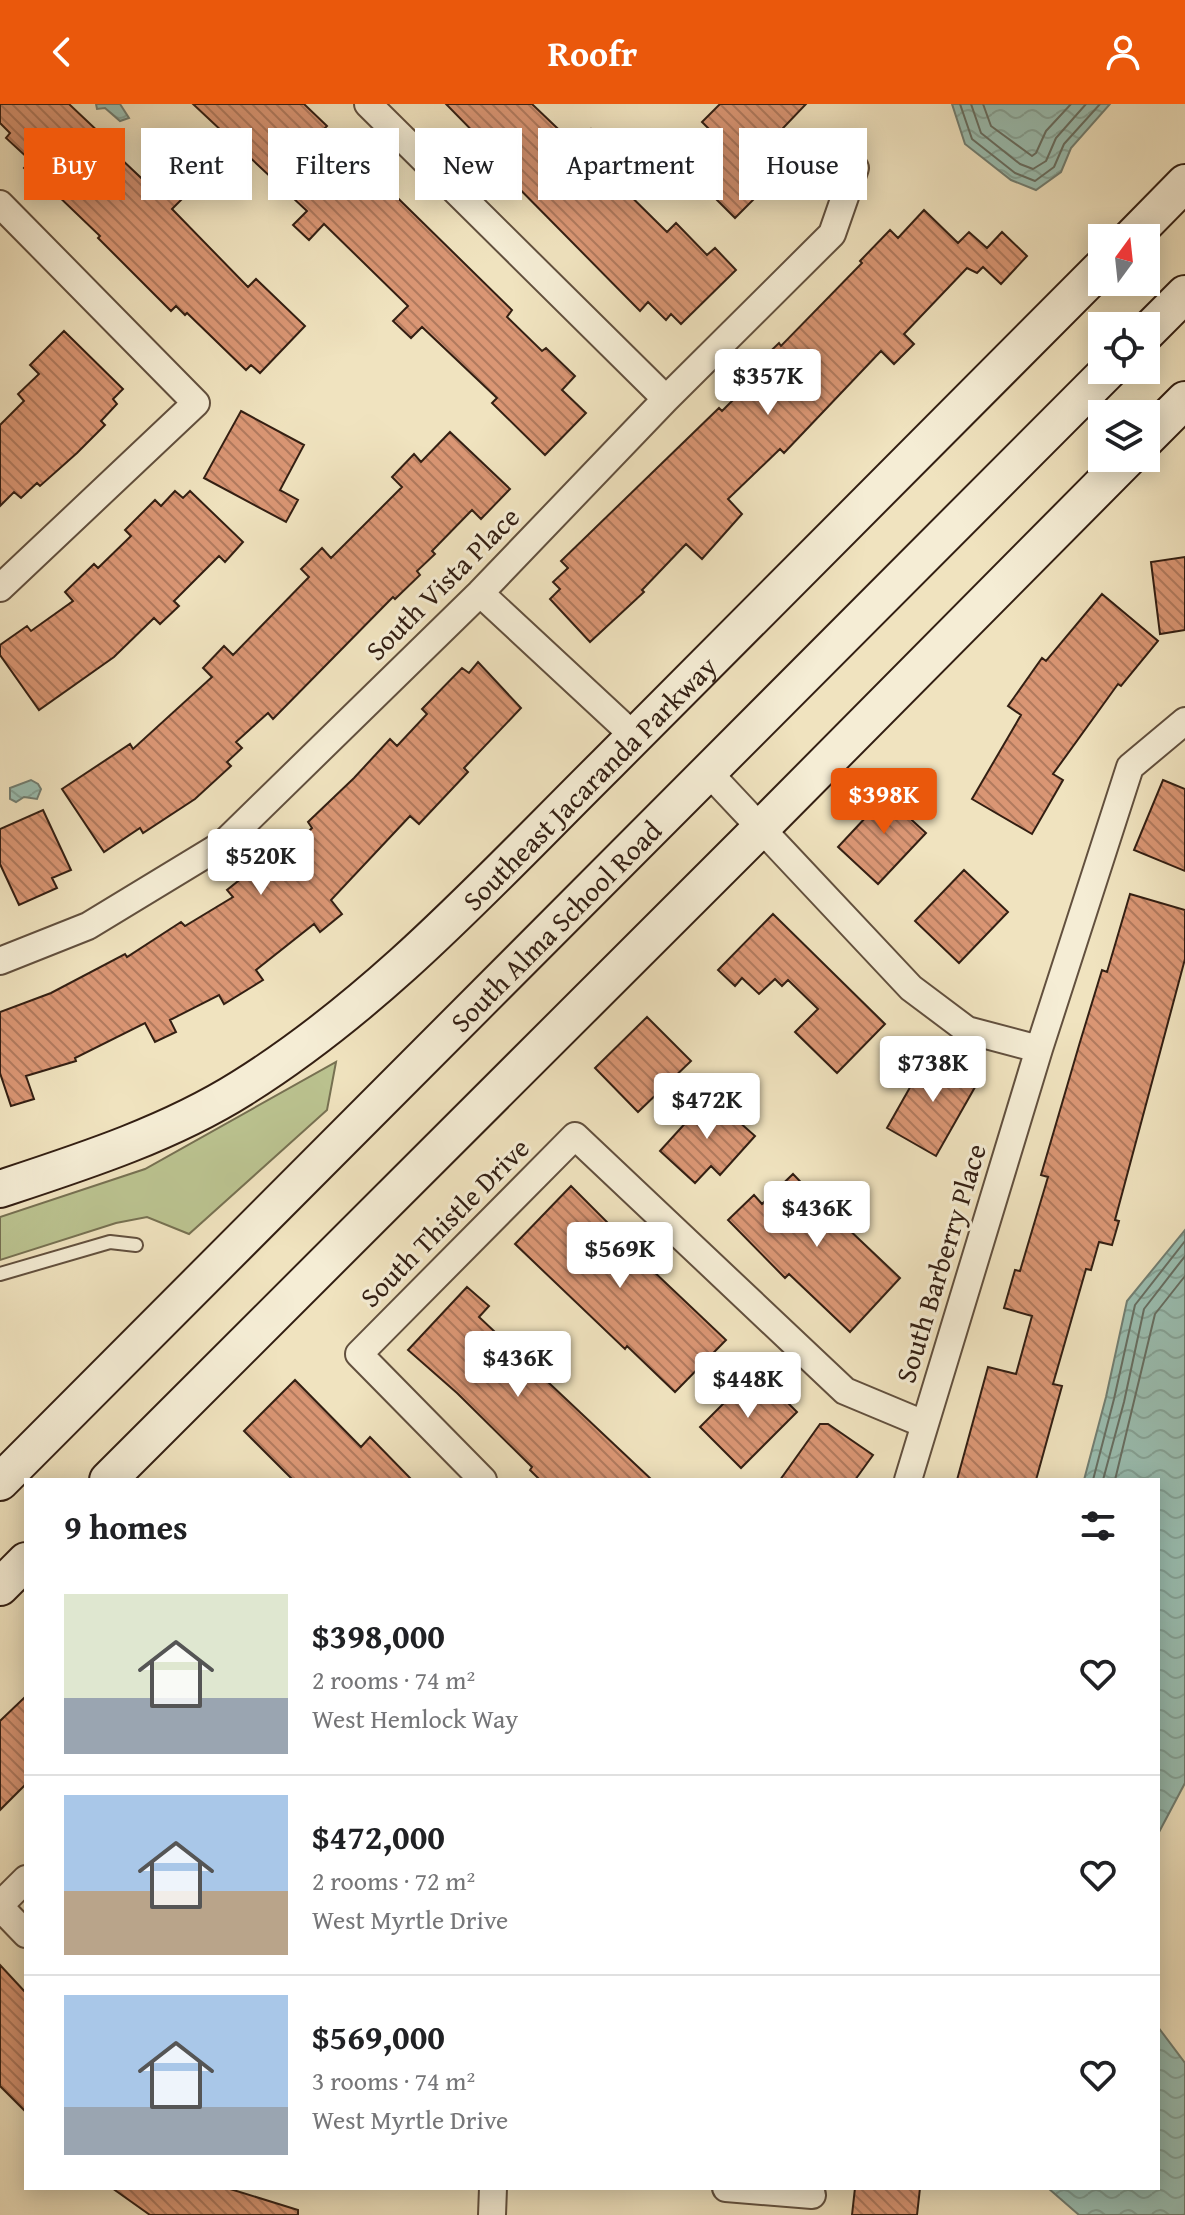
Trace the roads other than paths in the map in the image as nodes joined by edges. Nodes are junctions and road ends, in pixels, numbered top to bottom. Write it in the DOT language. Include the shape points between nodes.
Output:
graph roads {
  1 [pos="368,104"];
  2 [pos="1185,183"];
  3 [pos="844,200"];
  4 [pos="0,204"];
  5 [pos="1145,224"];
  6 [pos="1088,281"];
  7 [pos="1185,294"];
  8 [pos="1160,319"];
  9 [pos="1095,384"];
  10 [pos="666,399"];
  11 [pos="1185,400"];
  12 [pos="1160,425"];
  13 [pos="1114,472"];
  14 [pos="0,588"];
  15 [pos="480,593"];
  16 [pos="1185,721"];
  17 [pos="634,736"];
  18 [pos="708,772"];
  19 [pos="762,827"];
  20 [pos="0,961"];
  21 [pos="1039,1049"];
  22 [pos="0,1189"];
  23 [pos="136,1245"];
  24 [pos="0,1274"];
  25 [pos="924,1424"];
  26 [pos="110,1478"];
  27 [pos="481,1478"];
  28 [pos="909,1478"];
  29 [pos="0,1482"];
  30 [pos="24,1563"];
  31 [pos="0,1587"];
  32 [pos="24,1881"];
  33 [pos="0,1906"];
  34 [pos="24,1932"];
  35 [pos="493,2190"];
  36 [pos="742,2190"];
  37 [pos="812,2199"];
  38 [pos="492,2215"];
  1 -- 10 [label="street"];
  2 -- 5 [label="main road"];
  3 -- 10 [label="street, South Vista Place" via="832,234"];
  4 -- 14 [label="street" via="196,403"];
  6 -- 17 [label="main road, Southeast Jacaranda Parkway"];
  7 -- 8 [label="main road"];
  9 -- 18 [label="main road, South Alma School Road"];
  10 -- 15 [label="street, South Vista Place"];
  11 -- 12 [label="main road"];
  13 -- 19 [label="main road"];
  15 -- 17 [label="street"];
  15 -- 20 [label="street, South Vista Place" via="223,844 88,926"];
  16 -- 21 [label="street, South Barberry Place" via="1130,767"];
  17 -- 22 [label="main road, Southeast Jacaranda Parkway" via="405,965 332,1024 241,1089 189,1117"];
  18 -- 19 [label="street"];
  18 -- 29 [label="main road, South Alma School Road"];
  19 -- 21 [label="street" via="911,988 967,1030"];
  19 -- 26 [label="main road"];
  21 -- 25 [label="street, South Barberry Place"];
  23 -- 24 [label="lane" via="110,1242"];
  25 -- 27 [label="street, South Thistle Drive" via="845,1391 575,1136 359,1354"];
  25 -- 28 [label="street, South Barberry Place"];
  30 -- 31 [label="main road"];
  32 -- 33 [label="street"];
  33 -- 34 [label="street"];
  35 -- 38 [label="street"];
  36 -- 37 [label="street"];
}
